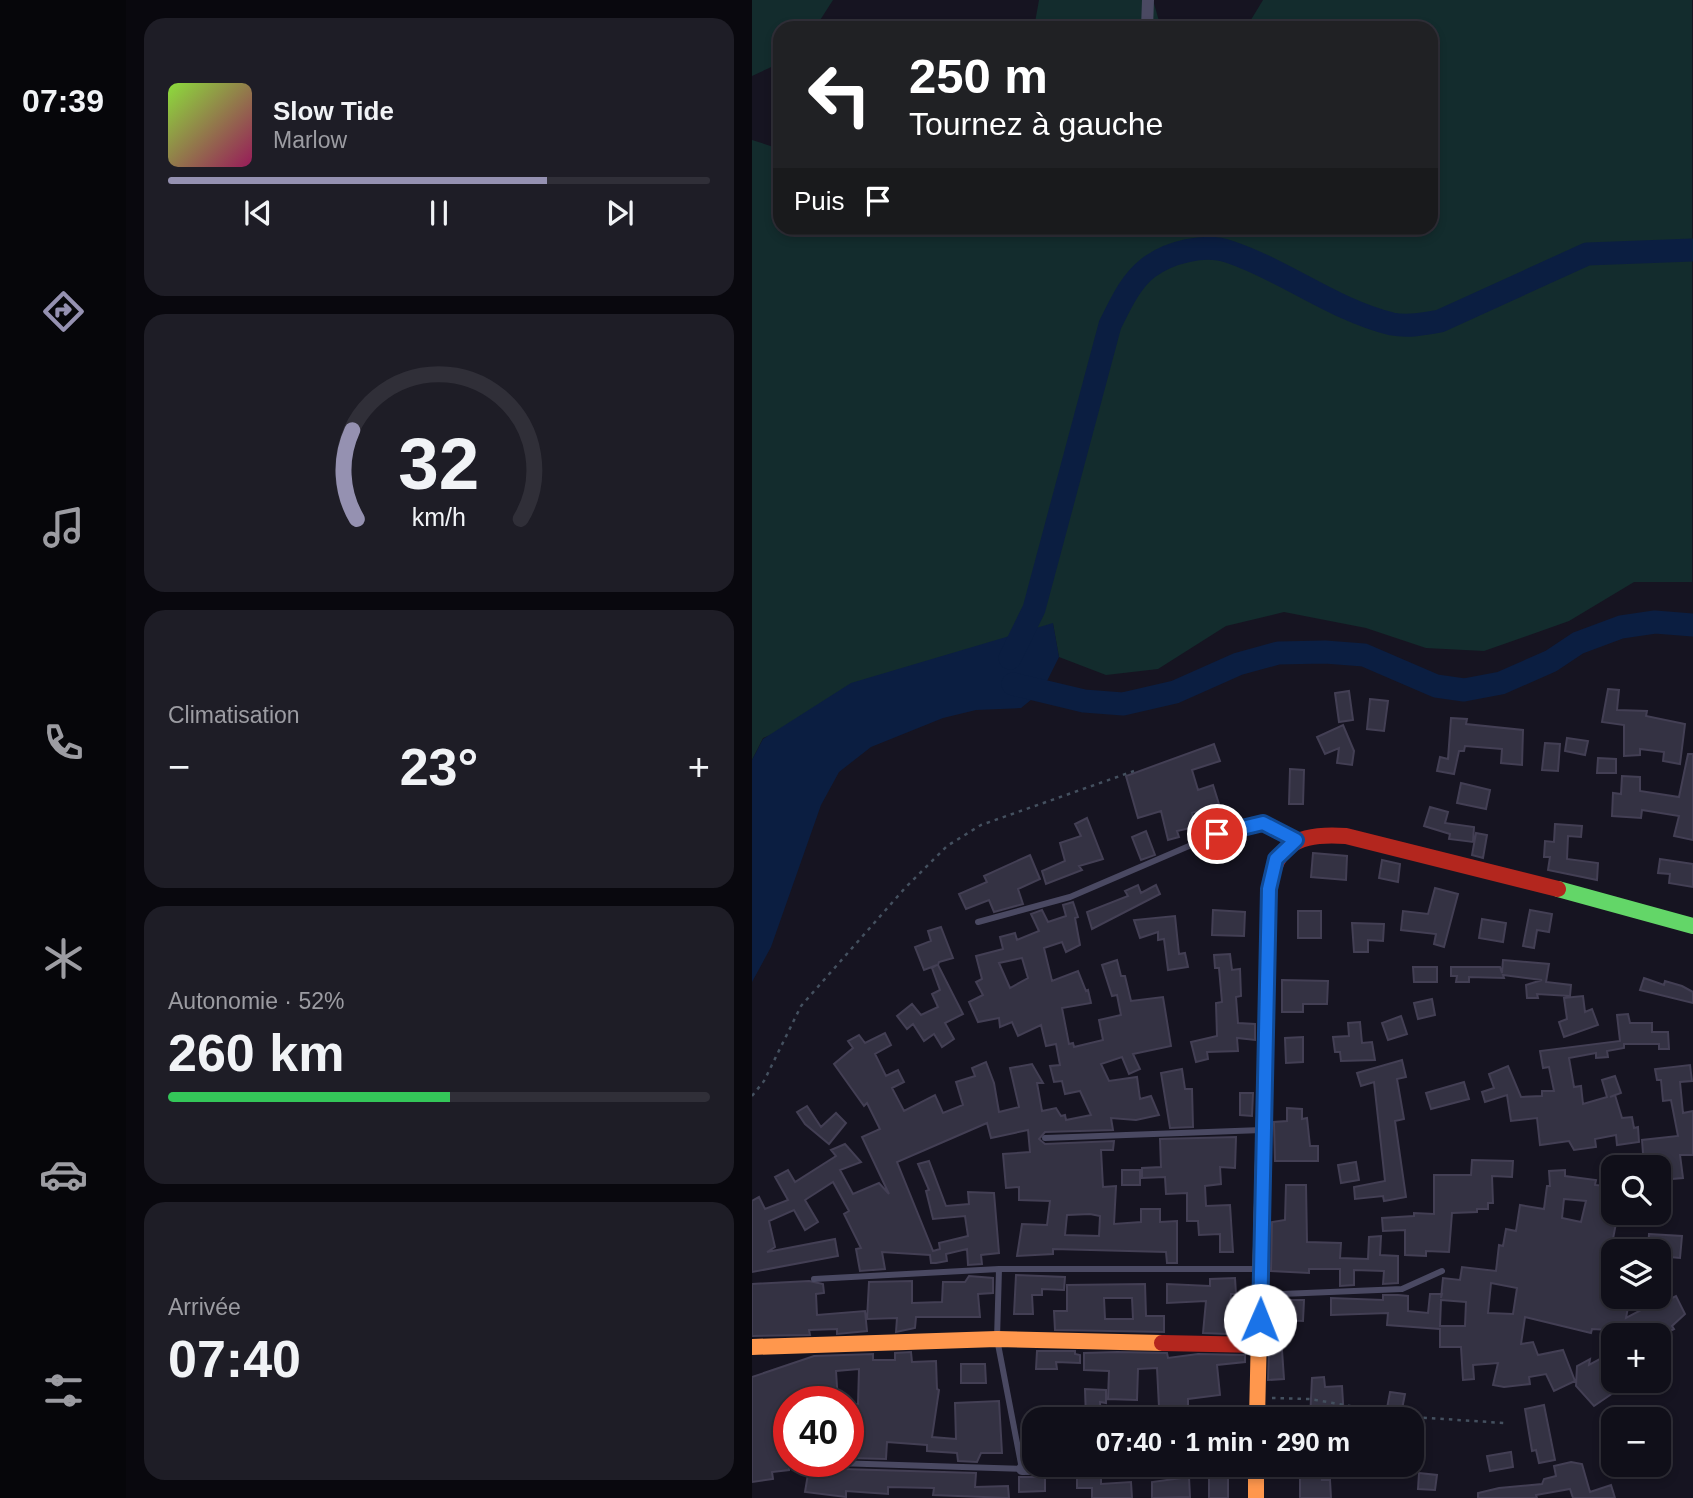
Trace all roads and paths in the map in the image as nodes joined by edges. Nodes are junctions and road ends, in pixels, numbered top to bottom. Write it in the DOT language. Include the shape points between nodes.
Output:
graph roads {
  1 [pos="1148,0"];
  2 [pos="1146,21"];
  3 [pos="1134,771"];
  4 [pos="1296,840"];
  5 [pos="978,922"];
  6 [pos="1692,926"];
  7 [pos="752,1096"];
  8 [pos="1262,1130"];
  9 [pos="1045,1138"];
  10 [pos="999,1269"];
  11 [pos="1261,1269"];
  12 [pos="1442,1271"];
  13 [pos="814,1279"];
  14 [pos="1260,1295"];
  15 [pos="996,1339"];
  16 [pos="1259,1345"];
  17 [pos="752,1347"];
  18 [pos="1258,1398"];
  19 [pos="1258,1407"];
  20 [pos="1504,1423"];
  21 [pos="864,1464"];
  22 [pos="1022,1469"];
  23 [pos="1256,1477"];
  24 [pos="1256,1498"];
  1 -- 2 [label="street"];
  3 -- 7 [label="path" via="981,825 947,846 801,1006"];
  4 -- 5 [label="lane" via="1263,823 1217,834 1070,897"];
  4 -- 6 [label="street" via="1318,834 1370,841"];
  4 -- 8 [label="street" via="1276,859 1269,889"];
  8 -- 9 [label="lane"];
  8 -- 11 [label="street"];
  10 -- 11 [label="lane"];
  10 -- 13 [label="lane"];
  10 -- 15 [label="lane"];
  11 -- 14 [label="street"];
  12 -- 14 [label="lane" via="1402,1289"];
  14 -- 16 [label="street"];
  15 -- 16 [label="street"];
  15 -- 17 [label="street"];
  15 -- 22 [label="lane"];
  16 -- 18 [label="street"];
  18 -- 19 [label="street"];
  18 -- 20 [label="path" via="1310,1399 1413,1417"];
  21 -- 22 [label="lane"];
  23 -- 24 [label="street"];
}
